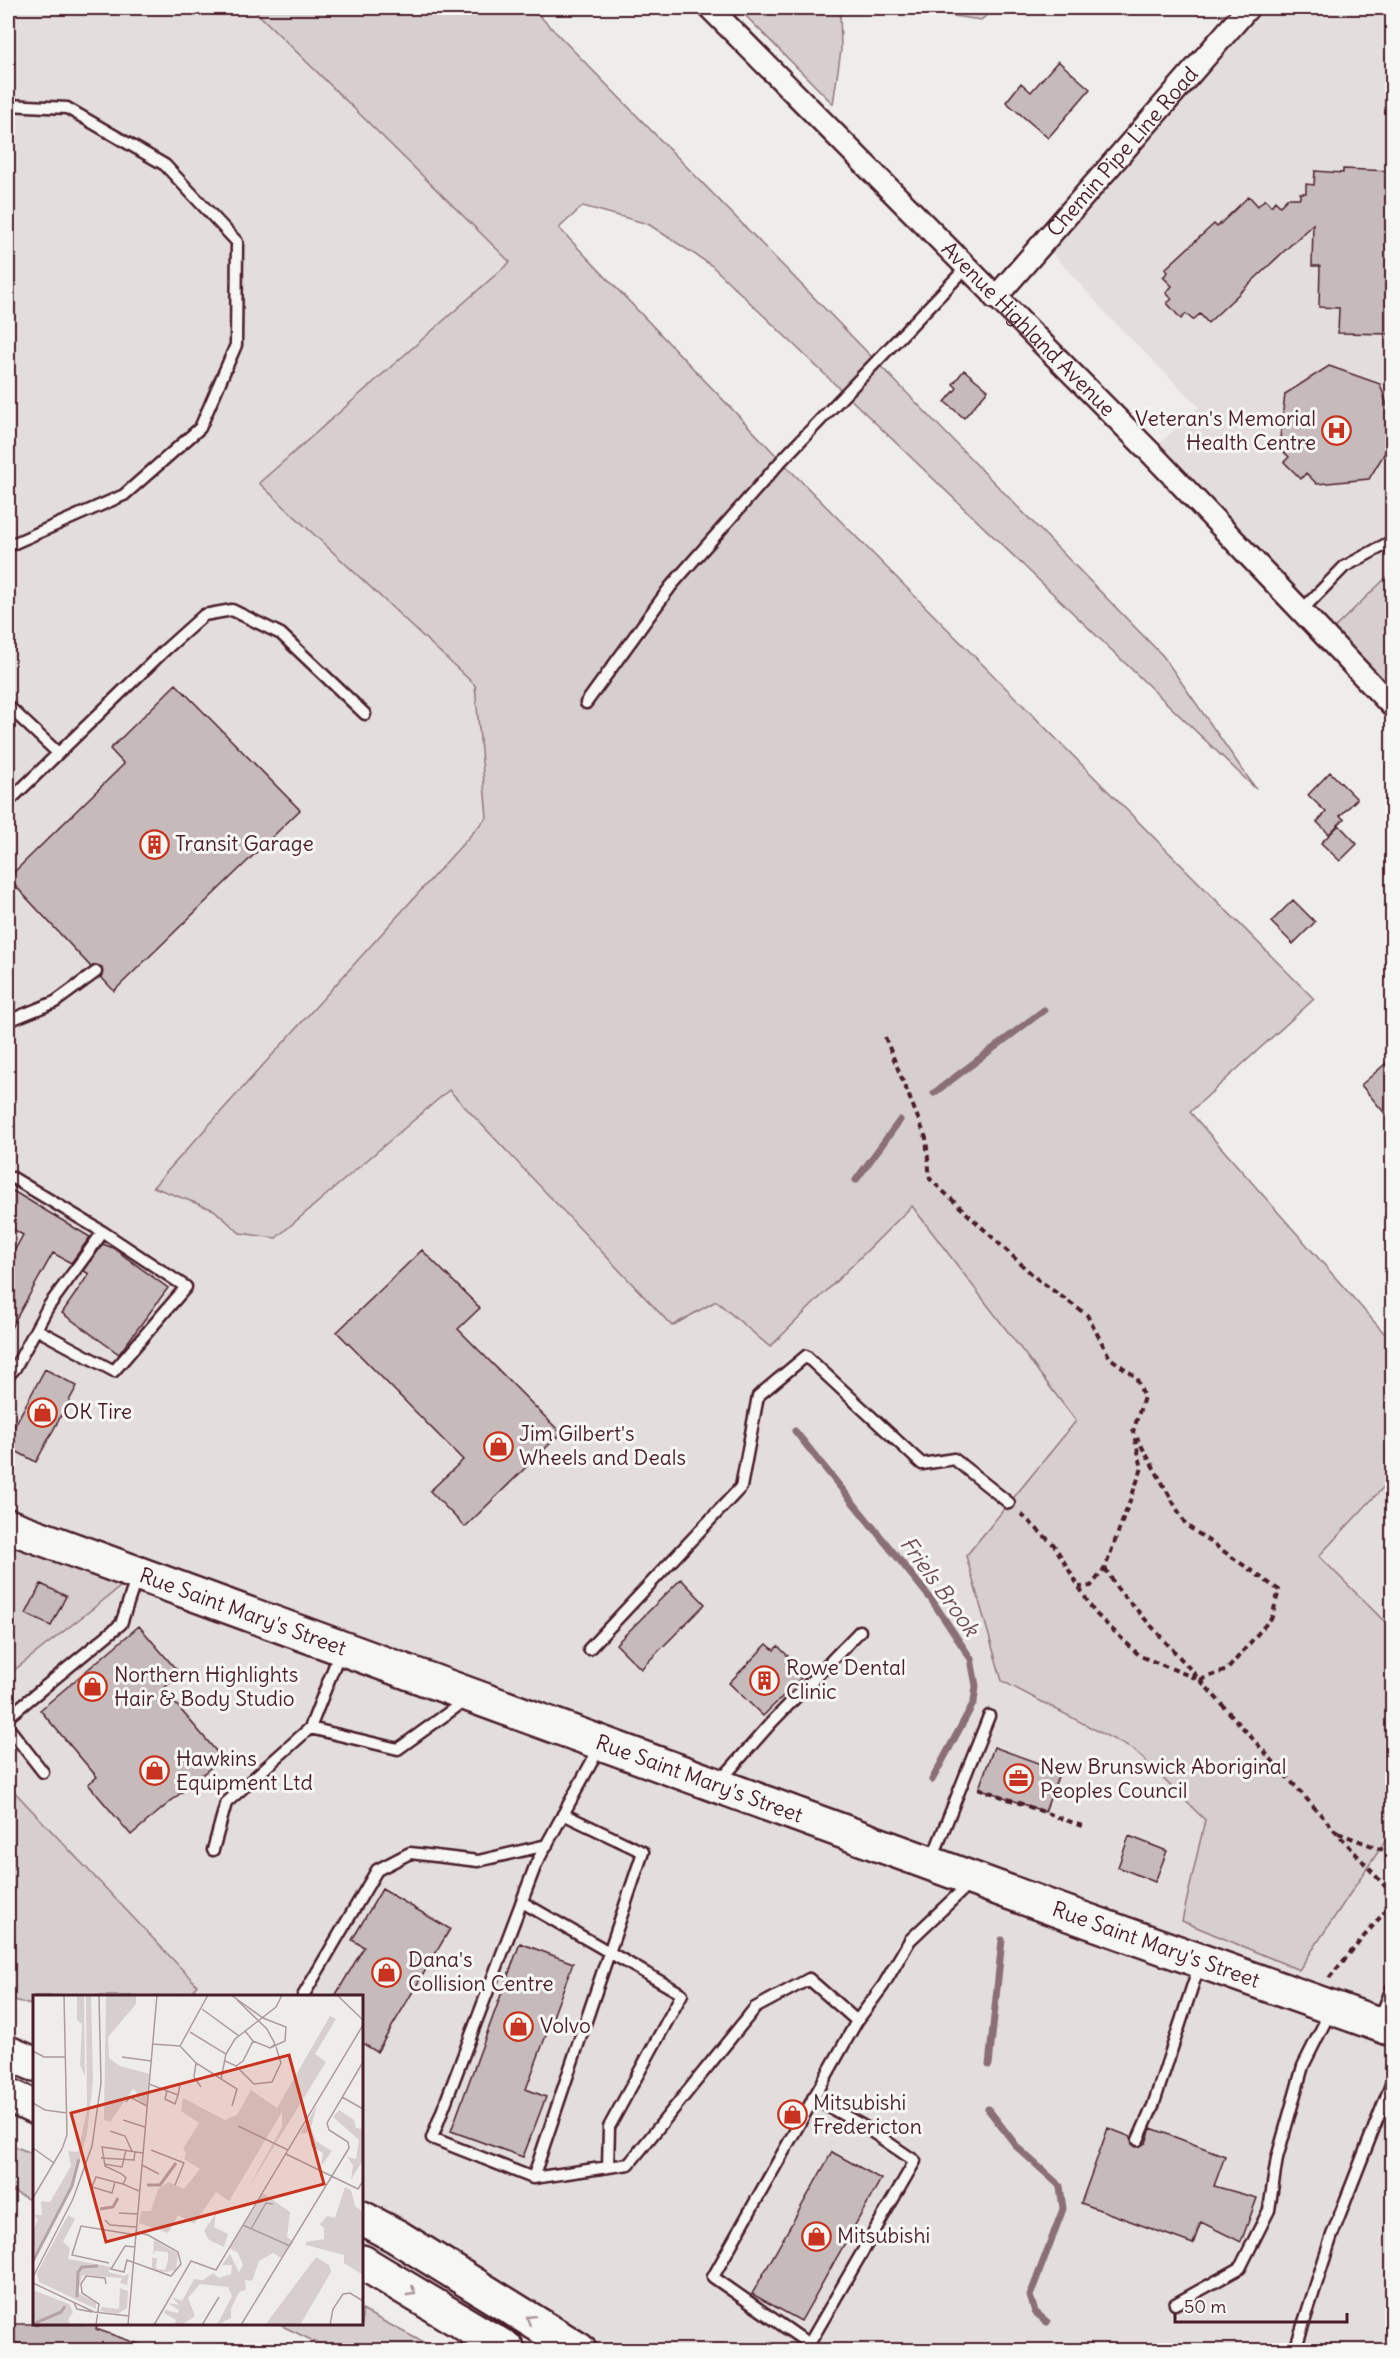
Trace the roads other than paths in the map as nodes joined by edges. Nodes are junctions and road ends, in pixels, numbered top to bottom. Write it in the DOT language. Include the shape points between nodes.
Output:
graph roads {
  1 [pos="710,8"];
  2 [pos="1248,8"];
  3 [pos="8,105"];
  4 [pos="966,268"];
  5 [pos="995,297"];
  6 [pos="1392,541"];
  7 [pos="8,546"];
  8 [pos="1301,611"];
  9 [pos="586,703"];
  10 [pos="8,706"];
  11 [pos="1392,706"];
  12 [pos="365,714"];
  13 [pos="58,753"];
  14 [pos="8,802"];
  15 [pos="96,972"];
  16 [pos="8,1021"];
  17 [pos="13,1178"];
  18 [pos="103,1232"];
  19 [pos="36,1329"];
  20 [pos="8,1376"];
  21 [pos="1009,1503"];
  22 [pos="8,1526"];
  23 [pos="138,1573"];
  24 [pos="860,1631"];
  25 [pos="341,1649"];
  26 [pos="589,1649"];
  27 [pos="474,1695"];
  28 [pos="989,1716"];
  29 [pos="8,1717"];
  30 [pos="8,1728"];
  31 [pos="310,1728"];
  32 [pos="602,1743"];
  33 [pos="43,1772"];
  34 [pos="716,1786"];
  35 [pos="563,1814"];
  36 [pos="547,1845"];
  37 [pos="213,1850"];
  38 [pos="930,1862"];
  39 [pos="973,1879"];
  40 [pos="522,1902"];
  41 [pos="608,1951"];
  42 [pos="1202,1960"];
  43 [pos="1392,1988"];
  44 [pos="304,1995"];
  45 [pos="1332,2008"];
  46 [pos="856,2021"];
  47 [pos="1385,2026"];
  48 [pos="8,2053"];
  49 [pos="33,2064"];
  50 [pos="1392,2082"];
  51 [pos="8,2095"];
  52 [pos="813,2098"];
  53 [pos="33,2107"];
  54 [pos="1138,2140"];
  55 [pos="608,2167"];
  56 [pos="533,2178"];
  57 [pos="363,2219"];
  58 [pos="363,2263"];
  59 [pos="1174,2304"];
  60 [pos="508,2350"];
  61 [pos="579,2350"];
  62 [pos="1295,2350"];
  1 -- 4 [label="street, Avenue Highland Avenue"];
  2 -- 5 [label="street, Chemin Pipe Line Road"];
  3 -- 7 [label="lane" via="67,108 165,165 237,242 237,254 236,345 200,428 124,495"];
  4 -- 5 [label="street, Avenue Highland Avenue"];
  4 -- 9 [label="lane" via="782,460 671,586"];
  5 -- 8 [label="street, Avenue Highland Avenue"];
  6 -- 8 [label="lane" via="1344,567"];
  8 -- 11 [label="street, Avenue Highland Avenue"];
  10 -- 13 [label="lane"];
  12 -- 13 [label="lane" via="281,634 232,610 204,615"];
  13 -- 14 [label="lane"];
  15 -- 16 [label="lane" via="55,1002"];
  17 -- 18 [label="lane"];
  18 -- 19 [label="lane"];
  18 -- 19 [label="lane" via="186,1287 114,1371"];
  19 -- 20 [label="lane"];
  21 -- 26 [label="lane" via="954,1459 922,1464 806,1356 758,1396 741,1487"];
  22 -- 23 [label="main road, Rue Saint Mary's Street"];
  23 -- 25 [label="main road, Rue Saint Mary's Street"];
  23 -- 29 [label="lane" via="121,1624"];
  24 -- 34 [label="lane"];
  25 -- 27 [label="main road, Rue Saint Mary's Street"];
  25 -- 31 [label="lane"];
  27 -- 31 [label="lane" via="398,1749"];
  27 -- 32 [label="main road, Rue Saint Mary's Street"];
  28 -- 38 [label="lane"];
  30 -- 33 [label="lane"];
  31 -- 37 [label="lane" via="226,1803"];
  32 -- 34 [label="main road, Rue Saint Mary's Street"];
  32 -- 35 [label="lane"];
  34 -- 38 [label="main road, Rue Saint Mary's Street"];
  35 -- 36 [label="lane"];
  35 -- 41 [label="lane" via="643,1852"];
  36 -- 40 [label="lane"];
  36 -- 44 [label="lane" via="478,1861 410,1853 377,1870"];
  38 -- 39 [label="main road, Rue Saint Mary's Street"];
  39 -- 42 [label="main road, Rue Saint Mary's Street"];
  39 -- 46 [label="lane" via="910,1940 883,1986"];
  40 -- 41 [label="lane"];
  40 -- 56 [label="lane" via="432,2138"];
  41 -- 55 [label="lane" via="681,1994 609,2127"];
  41 -- 56 [label="lane"];
  42 -- 45 [label="main road, Rue Saint Mary's Street"];
  42 -- 54 [label="lane"];
  43 -- 47 [label="lane"];
  45 -- 47 [label="main road, Rue Saint Mary's Street"];
  45 -- 59 [label="lane" via="1302,2066 1277,2158 1269,2210 1240,2268"];
  46 -- 52 [label="lane"];
  46 -- 55 [label="lane" via="809,1978 755,2008 629,2164"];
  48 -- 49 [label="main road"];
  50 -- 62 [label="lane" via="1332,2235"];
  51 -- 53 [label="main road"];
  52 -- 52 [label="lane" via="713,2277 809,2344 915,2161"];
  55 -- 56 [label="lane"];
  61 -- 57 [label="main road, one-way"];
  58 -- 60 [label="main road, one-way"];
}
